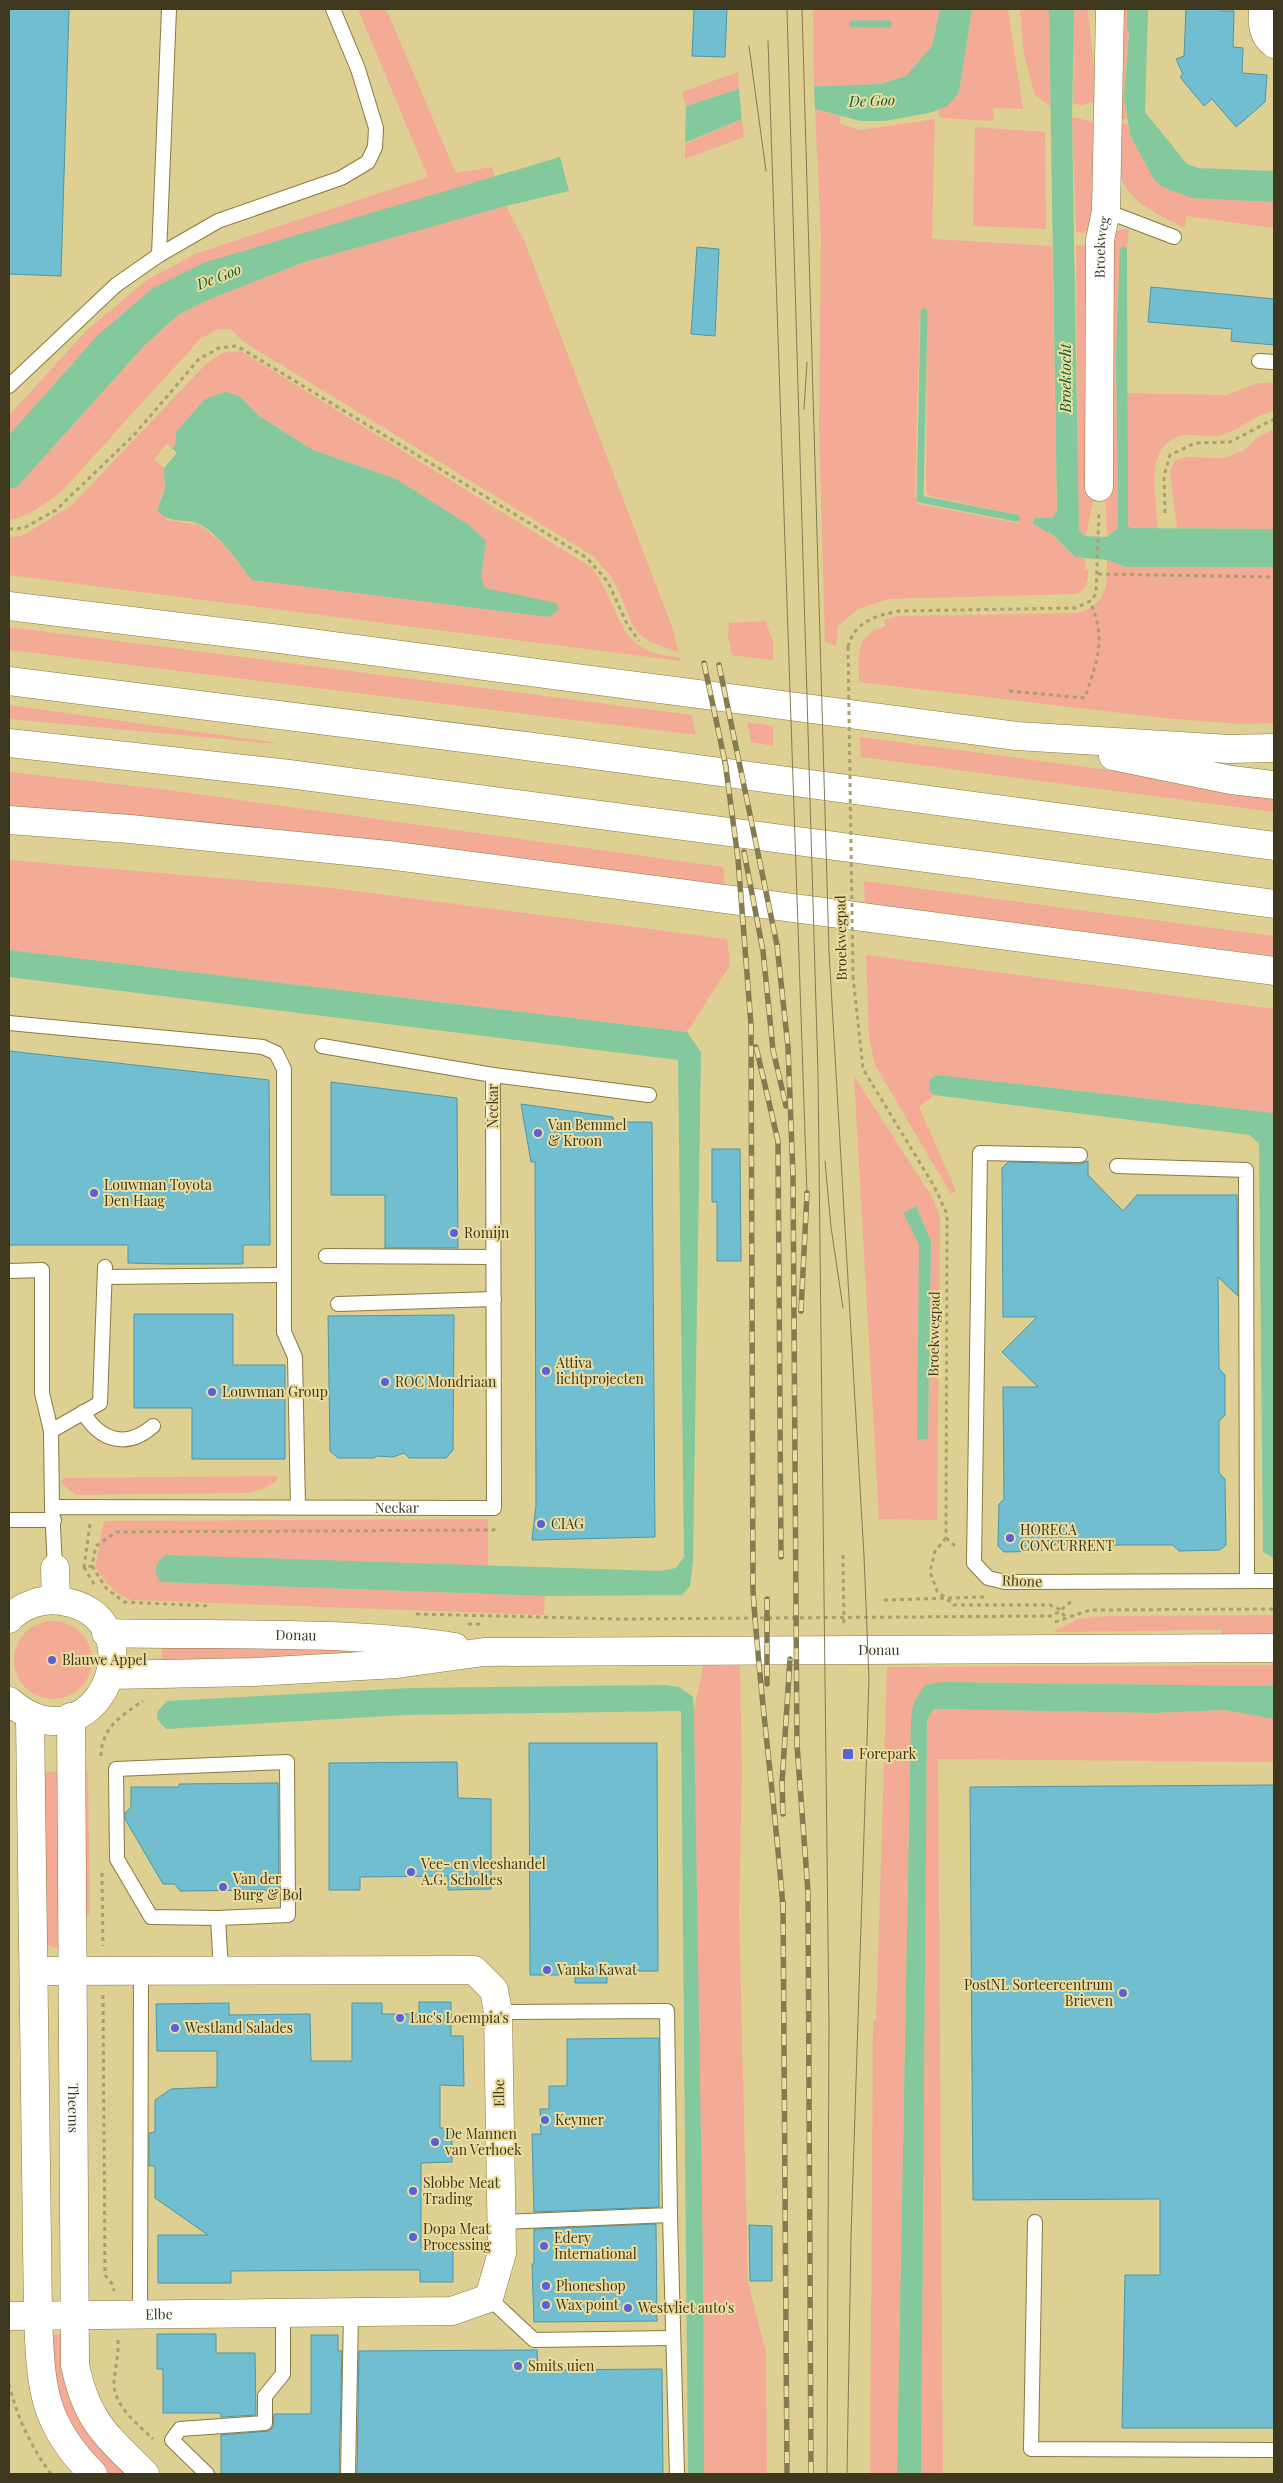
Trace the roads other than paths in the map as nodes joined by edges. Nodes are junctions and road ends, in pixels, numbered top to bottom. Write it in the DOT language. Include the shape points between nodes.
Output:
graph roads {
  1 [pos="169,9"];
  2 [pos="333,9"];
  3 [pos="1110,9"];
  4 [pos="1263,9"];
  5 [pos="1274,44"];
  6 [pos="1106,211"];
  7 [pos="1174,237"];
  8 [pos="159,255"];
  9 [pos="1259,361"];
  10 [pos="1274,362"];
  11 [pos="9,386"];
  12 [pos="1099,487"];
  13 [pos="9,606"];
  14 [pos="9,681"];
  15 [pos="1017,736"];
  16 [pos="9,743"];
  17 [pos="1274,748"];
  18 [pos="1274,785"];
  19 [pos="9,820"];
  20 [pos="1274,846"];
  21 [pos="1274,904"];
  22 [pos="1274,971"];
  23 [pos="9,1023"];
  24 [pos="322,1046"];
  25 [pos="493,1075"];
  26 [pos="649,1095"];
  27 [pos="1080,1155"];
  28 [pos="1117,1166"];
  29 [pos="326,1256"];
  30 [pos="493,1257"];
  31 [pos="9,1271"];
  32 [pos="284,1275"];
  33 [pos="494,1299"];
  34 [pos="338,1304"];
  35 [pos="83,1412"];
  36 [pos="153,1426"];
  37 [pos="51,1431"];
  38 [pos="298,1507"];
  39 [pos="53,1513"];
  40 [pos="9,1520"];
  41 [pos="54,1568"];
  42 [pos="1246,1581"];
  43 [pos="1274,1581"];
  44 [pos="56,1600"];
  45 [pos="9,1619"];
  46 [pos="106,1633"];
  47 [pos="1274,1648"];
  48 [pos="484,1652"];
  49 [pos="111,1675"];
  50 [pos="20,1708"];
  51 [pos="71,1717"];
  52 [pos="218,1918"];
  53 [pos="73,1971"];
  54 [pos="141,1971"];
  55 [pos="221,1971"];
  56 [pos="35,1972"];
  57 [pos="498,2012"];
  58 [pos="670,2215"];
  59 [pos="501,2222"];
  60 [pos="1035,2222"];
  61 [pos="489,2298"];
  62 [pos="351,2312"];
  63 [pos="283,2313"];
  64 [pos="74,2314"];
  65 [pos="128,2314"];
  66 [pos="9,2316"];
  67 [pos="38,2316"];
  68 [pos="673,2338"];
  69 [pos="1274,2450"];
  70 [pos="93,2474"];
  71 [pos="145,2474"];
  72 [pos="207,2474"];
  73 [pos="348,2474"];
  74 [pos="677,2474"];
  1 -- 8 [label="lane"];
  2 -- 8 [label="lane" via="358,69 376,128 375,147 368,162 342,178 218,221"];
  3 -- 6 [label="main road, Broekweg"];
  4 -- 5 [label="main road" via="1262,25"];
  6 -- 7 [label="lane"];
  6 -- 12 [label="main road, Broekweg" via="1100,240"];
  8 -- 11 [label="lane" via="116,285"];
  9 -- 10 [label="lane"];
  13 -- 15 [label="main road"];
  14 -- 20 [label="main road"];
  15 -- 17 [label="main road" via="1230,749"];
  15 -- 18 [label="main road" via="1231,780"];
  16 -- 21 [label="main road" via="299,775"];
  19 -- 22 [label="main road" via="388,855"];
  23 -- 32 [label="lane" via="263,1047 276,1053 284,1069"];
  24 -- 25 [label="lane"];
  25 -- 26 [label="lane"];
  25 -- 30 [label="lane, Neckar"];
  27 -- 42 [label="lane, Rhone" via="980,1153 974,1563 988,1578 1005,1582"];
  28 -- 42 [label="lane" via="1246,1170"];
  29 -- 30 [label="lane"];
  30 -- 33 [label="lane, Neckar"];
  31 -- 37 [label="lane" via="42,1270 42,1392"];
  32 -- 35 [label="lane" via="105,1272 100,1403"];
  32 -- 38 [label="lane" via="284,1332 295,1357"];
  33 -- 34 [label="lane"];
  33 -- 38 [label="lane, Neckar" via="494,1508"];
  35 -- 36 [label="lane" via="102,1435 116,1438 131,1439"];
  35 -- 37 [label="lane"];
  37 -- 39 [label="lane"];
  38 -- 39 [label="lane, Neckar" via="93,1506"];
  39 -- 40 [label="lane, Neckar"];
  39 -- 41 [label="lane"];
  41 -- 44 [label="main road"];
  42 -- 43 [label="lane, Rhone"];
  44 -- 45 [label="main road" via="32,1603"];
  44 -- 46 [label="main road" via="86,1609"];
  46 -- 48 [label="main road, Donau" via="398,1639"];
  46 -- 49 [label="main road" via="113,1653"];
  47 -- 48 [label="main road, Donau"];
  48 -- 49 [label="main road, Donau" via="397,1664"];
  49 -- 51 [label="main road" via="97,1701"];
  50 -- 51 [label="main road" via="51,1720"];
  50 -- 56 [label="main road"];
  51 -- 53 [label="main road, Theems"];
  52 -- 52 [label="lane" via="288,1915 287,1762 116,1769 117,1860 151,1917"];
  52 -- 55 [label="lane"];
  53 -- 54 [label="main road, Elbe"];
  53 -- 56 [label="main road, Elbe"];
  53 -- 64 [label="main road, Theems"];
  54 -- 55 [label="main road, Elbe"];
  54 -- 65 [label="lane"];
  55 -- 57 [label="main road, Elbe" via="474,1970 494,1990"];
  56 -- 67 [label="main road"];
  57 -- 58 [label="lane" via="667,2012"];
  57 -- 59 [label="main road, Elbe"];
  58 -- 59 [label="lane"];
  58 -- 68 [label="lane"];
  59 -- 61 [label="main road, Elbe" via="502,2253"];
  60 -- 69 [label="lane" via="1031,2449"];
  61 -- 62 [label="main road, Elbe" via="452,2311"];
  61 -- 68 [label="lane" via="534,2340"];
  62 -- 63 [label="main road, Elbe"];
  62 -- 73 [label="lane"];
  63 -- 65 [label="main road, Elbe"];
  63 -- 72 [label="lane" via="283,2374 265,2396 265,2423 180,2429 172,2440"];
  64 -- 65 [label="main road, Elbe"];
  64 -- 67 [label="main road, Elbe"];
  64 -- 71 [label="main road, Theems" via="75,2365 80,2392 101,2430"];
  66 -- 67 [label="main road, Elbe"];
  67 -- 70 [label="main road" via="41,2375 47,2406 74,2456"];
  68 -- 74 [label="lane"];
}
